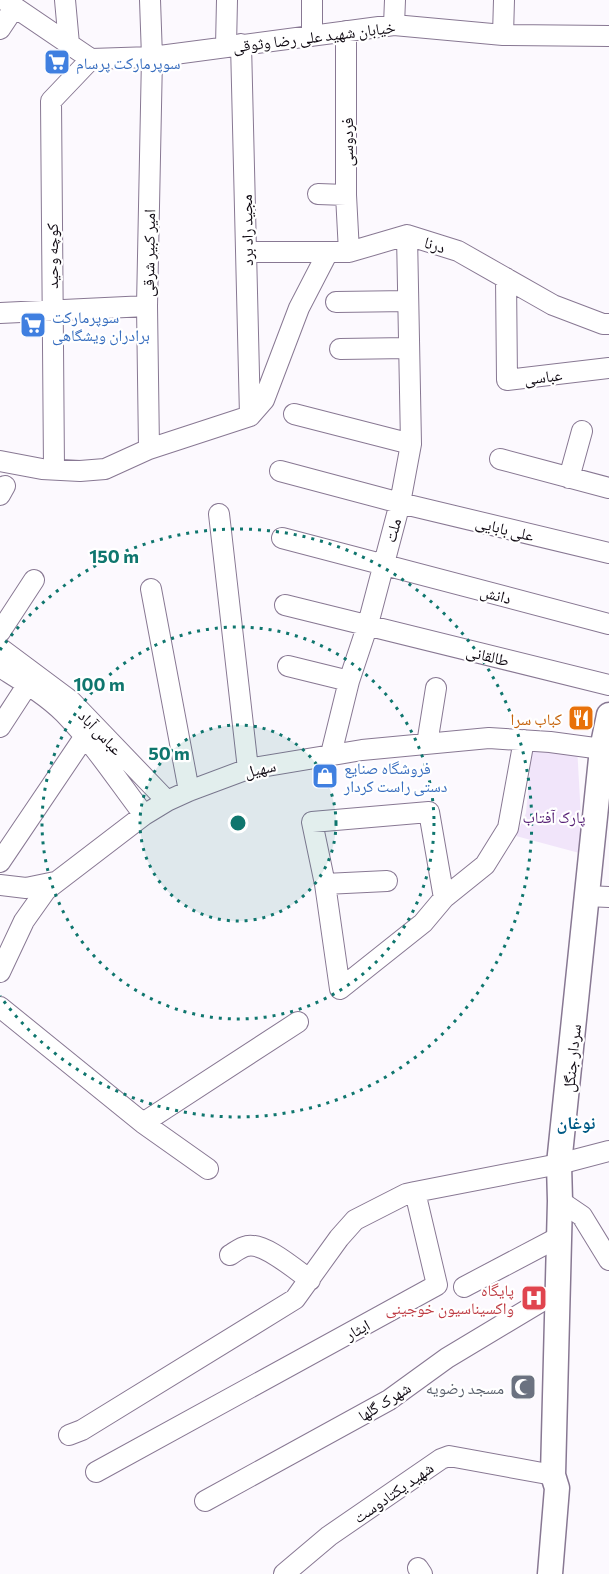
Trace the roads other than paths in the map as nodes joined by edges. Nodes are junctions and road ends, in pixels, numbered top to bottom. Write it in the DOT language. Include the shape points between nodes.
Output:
graph roads {
  1 [pos="66,0"];
  2 [pos="150,0"];
  3 [pos="227,0"];
  4 [pos="312,0"];
  5 [pos="395,0"];
  6 [pos="504,0"];
  7 [pos="9,4"];
  8 [pos="393,25"];
  9 [pos="0,29"];
  10 [pos="346,32"];
  11 [pos="503,35"];
  12 [pos="312,36"];
  13 [pos="609,36"];
  14 [pos="69,44"];
  15 [pos="234,45"];
  16 [pos="152,57"];
  17 [pos="90,59"];
  18 [pos="318,194"];
  19 [pos="346,195"];
  20 [pos="407,235"];
  21 [pos="247,252"];
  22 [pos="328,252"];
  23 [pos="349,252"];
  24 [pos="506,278"];
  25 [pos="408,301"];
  26 [pos="336,302"];
  27 [pos="147,306"];
  28 [pos="51,310"];
  29 [pos="0,313"];
  30 [pos="609,324"];
  31 [pos="408,348"];
  32 [pos="340,349"];
  33 [pos="609,368"];
  34 [pos="294,414"];
  35 [pos="250,416"];
  36 [pos="582,431"];
  37 [pos="411,444"];
  38 [pos="149,449"];
  39 [pos="500,459"];
  40 [pos="0,461"];
  41 [pos="54,469"];
  42 [pos="280,471"];
  43 [pos="569,477"];
  44 [pos="609,488"];
  45 [pos="400,503"];
  46 [pos="219,514"];
  47 [pos="282,538"];
  48 [pos="609,553"];
  49 [pos="383,564"];
  50 [pos="34,580"];
  51 [pos="151,589"];
  52 [pos="285,604"];
  53 [pos="368,624"];
  54 [pos="609,624"];
  55 [pos="0,632"];
  56 [pos="0,648"];
  57 [pos="288,666"];
  58 [pos="0,668"];
  59 [pos="349,681"];
  60 [pos="28,684"];
  61 [pos="609,685"];
  62 [pos="436,688"];
  63 [pos="609,715"];
  64 [pos="0,728"];
  65 [pos="85,736"];
  66 [pos="524,740"];
  67 [pos="427,744"];
  68 [pos="602,749"];
  69 [pos="332,754"];
  70 [pos="248,769"];
  71 [pos="189,791"];
  72 [pos="167,801"];
  73 [pos="144,815"];
  74 [pos="0,862"];
  75 [pos="387,881"];
  76 [pos="55,882"];
  77 [pos="324,884"];
  78 [pos="0,885"];
  79 [pos="598,896"];
  80 [pos="444,898"];
  81 [pos="0,972"];
  82 [pos="0,1007"];
  83 [pos="298,1022"];
  84 [pos="143,1123"];
  85 [pos="609,1151"];
  86 [pos="559,1164"];
  87 [pos="208,1169"];
  88 [pos="415,1192"];
  89 [pos="560,1201"];
  90 [pos="559,1237"];
  91 [pos="230,1255"];
  92 [pos="609,1260"];
  93 [pos="310,1280"];
  94 [pos="464,1287"];
  95 [pos="557,1292"];
  96 [pos="69,1435"];
  97 [pos="96,1472"];
  98 [pos="553,1475"];
  99 [pos="205,1501"];
  100 [pos="284,1574"];
  101 [pos="537,1574"];
  102 [pos="550,1574"];
  1 -- 14 [label="street"];
  2 -- 16 [label="street, امیر کبیر شرقی"];
  3 -- 15 [label="street, مجید راد برد"];
  4 -- 12 [label="street"];
  5 -- 8 [label="street"];
  6 -- 11 [label="street"];
  7 -- 9 [label="street"];
  7 -- 14 [label="street"];
  8 -- 10 [label="street, خیابان شهید علی رضا وثوقی"];
  8 -- 11 [label="street, خیابان شهید علی رضا وثوقی"];
  10 -- 12 [label="street, خیابان شهید علی رضا وثوقی"];
  10 -- 19 [label="street, فردوسی"];
  11 -- 13 [label="street, خیابان شهید علی رضا وثوقی"];
  12 -- 15 [label="street, خیابان شهید علی رضا وثوقی"];
  14 -- 17 [label="street"];
  15 -- 16 [label="street, خیابان شهید علی رضا وثوقی"];
  15 -- 21 [label="street, مجید راد برد"];
  16 -- 17 [label="street, خیابان شهید علی رضا وثوقی"];
  16 -- 27 [label="street, امیر کبیر شرقی"];
  17 -- 28 [label="street, کوچه وحید" via="51,102"];
  18 -- 19 [label="street"];
  19 -- 23 [label="street, فردوسی"];
  20 -- 23 [label="street, درنا"];
  20 -- 24 [label="street, درنا" via="458,251"];
  20 -- 25 [label="street, ملت"];
  21 -- 22 [label="street, درنا"];
  21 -- 35 [label="street, مجید راد برد"];
  22 -- 23 [label="street, درنا"];
  22 -- 35 [label="street" via="299,308 264,400"];
  24 -- 30 [label="street, درنا" via="554,304"];
  24 -- 33 [label="street, عباسی" via="507,380"];
  25 -- 26 [label="street"];
  25 -- 31 [label="street, ملت"];
  27 -- 28 [label="street"];
  27 -- 38 [label="street, امیر کبیر شرقی"];
  28 -- 29 [label="street"];
  28 -- 41 [label="street, کوچه وحید"];
  31 -- 32 [label="street"];
  31 -- 37 [label="street, ملت"];
  34 -- 37 [label="street"];
  35 -- 38 [label="street"];
  36 -- 43 [label="street"];
  37 -- 45 [label="street, ملت"];
  38 -- 41 [label="street" via="105,469"];
  39 -- 43 [label="street"];
  40 -- 41 [label="street"];
  42 -- 45 [label="street, علی بابایی"];
  43 -- 44 [label="street"];
  45 -- 48 [label="street, علی بابایی"];
  45 -- 49 [label="street, ملت"];
  46 -- 70 [label="street"];
  47 -- 49 [label="street, دانش"];
  49 -- 53 [label="street, ملت"];
  49 -- 54 [label="street, دانش"];
  50 -- 55 [label="street"];
  51 -- 71 [label="street"];
  52 -- 53 [label="street, طالقانی"];
  53 -- 59 [label="street, ملت"];
  53 -- 61 [label="street, طالقانی"];
  56 -- 72 [label="street, عباس آباد" via="71,701"];
  57 -- 59 [label="street"];
  58 -- 60 [label="street, عباس آباد"];
  59 -- 69 [label="street, ملت"];
  60 -- 64 [label="street"];
  60 -- 65 [label="street, عباس آباد"];
  62 -- 67 [label="street"];
  63 -- 68 [label="main road, سردار جنگل"];
  65 -- 73 [label="street, عباس آباد"];
  65 -- 74 [label="street"];
  66 -- 67 [label="street, سهیل" via="489,738"];
  66 -- 68 [label="street, سهیل"];
  66 -- 80 [label="street" via="508,828 485,865"];
  67 -- 69 [label="street, سهیل"];
  68 -- 79 [label="main road, سردار جنگل"];
  69 -- 70 [label="street, سهیل"];
  70 -- 71 [label="street, سهیل"];
  71 -- 72 [label="street, سهیل"];
  72 -- 73 [label="street, سهیل"];
  73 -- 76 [label="street, سهیل"];
  75 -- 77 [label="street"];
  76 -- 78 [label="street" via="26,888"];
  76 -- 81 [label="street, سهیل" via="24,921"];
  77 -- 80 [label="street" via="340,989 423,923"];
  77 -- 80 [label="street" via="312,822 429,812"];
  79 -- 86 [label="main road, سردار جنگل" via="579,991"];
  82 -- 84 [label="street"];
  83 -- 84 [label="street"];
  84 -- 87 [label="street"];
  85 -- 86 [label="street"];
  86 -- 88 [label="street"];
  86 -- 89 [label="main road, سردار جنگل"];
  88 -- 93 [label="street" via="355,1220"];
  88 -- 97 [label="street, ایثار" via="437,1285"];
  89 -- 90 [label="main road, سردار جنگل"];
  89 -- 92 [label="street" via="582,1216"];
  90 -- 94 [label="street"];
  90 -- 95 [label="main road, سردار جنگل"];
  91 -- 93 [label="street" via="248,1245 259,1247"];
  93 -- 96 [label="street" via="295,1299"];
  95 -- 98 [label="main road, سردار جنگل"];
  95 -- 99 [label="street, شهرک گلها" via="447,1358 389,1400"];
  98 -- 100 [label="street, شهید یکتادوست" via="450,1456 441,1459 329,1536"];
  98 -- 101 [label="main road"];
  98 -- 102 [label="main road" via="557,1488"];
}
